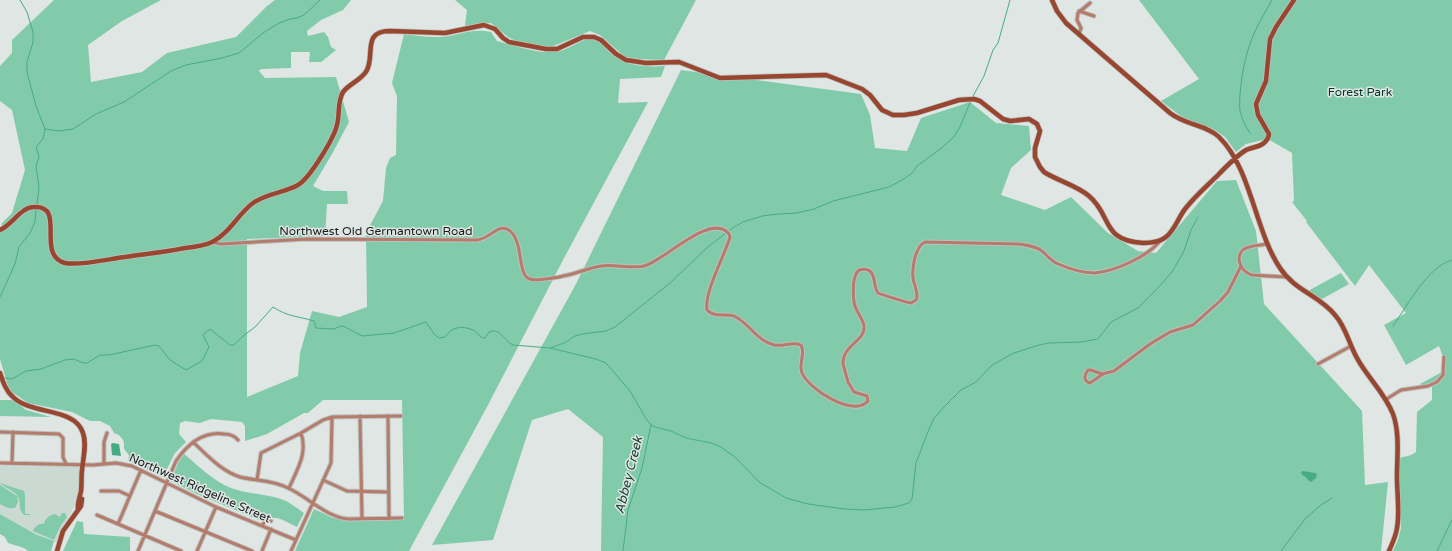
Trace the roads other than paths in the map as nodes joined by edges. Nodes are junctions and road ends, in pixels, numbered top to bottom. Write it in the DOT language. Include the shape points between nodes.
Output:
graph roads {
  1 [pos="1052,0"];
  2 [pos="1294,0"];
  3 [pos="1090,3"];
  4 [pos="1079,11"];
  5 [pos="1094,16"];
  6 [pos="1079,34"];
  7 [pos="1235,159"];
  8 [pos="0,230"];
  9 [pos="1161,240"];
  10 [pos="212,242"];
  11 [pos="1268,244"];
  12 [pos="1241,266"];
  13 [pos="1286,277"];
  14 [pos="1351,346"];
  15 [pos="1444,357"];
  16 [pos="1318,364"];
  17 [pos="0,373"];
  18 [pos="1103,374"];
  19 [pos="1385,400"];
  20 [pos="360,416"];
  21 [pos="388,416"];
  22 [pos="401,416"];
  23 [pos="332,417"];
  24 [pos="0,432"];
  25 [pos="13,432"];
  26 [pos="107,433"];
  27 [pos="301,433"];
  28 [pos="238,440"];
  29 [pos="193,442"];
  30 [pos="63,457"];
  31 [pos="0,463"];
  32 [pos="12,463"];
  33 [pos="104,463"];
  34 [pos="60,464"];
  35 [pos="66,464"];
  36 [pos="83,464"];
  37 [pos="141,470"];
  38 [pos="257,480"];
  39 [pos="323,480"];
  40 [pos="167,483"];
  41 [pos="289,488"];
  42 [pos="102,491"];
  43 [pos="361,492"];
  44 [pos="388,492"];
  45 [pos="130,496"];
  46 [pos="313,503"];
  47 [pos="216,507"];
  48 [pos="154,511"];
  49 [pos="97,515"];
  50 [pos="389,518"];
  51 [pos="402,518"];
  52 [pos="362,519"];
  53 [pos="271,521"];
  54 [pos="118,524"];
  55 [pos="262,526"];
  56 [pos="271,529"];
  57 [pos="205,532"];
  58 [pos="144,535"];
  59 [pos="296,540"];
  60 [pos="57,551"];
  61 [pos="138,551"];
  62 [pos="181,551"];
  63 [pos="198,551"];
  64 [pos="252,551"];
  65 [pos="262,551"];
  66 [pos="291,551"];
  67 [pos="1389,551"];
  1 -- 6 [label="main road" via="1060,16"];
  2 -- 7 [label="main road" via="1270,40 1266,81 1256,104 1268,137 1263,144 1245,151"];
  3 -- 4 [label="street"];
  4 -- 5 [label="street"];
  4 -- 6 [label="street"];
  6 -- 7 [label="main road" via="1174,116 1214,133"];
  7 -- 9 [label="main road" via="1188,205 1170,232"];
  7 -- 11 [label="main road"];
  8 -- 10 [label="main road" via="26,209 41,208 51,219 52,252 60,260 69,263 165,252"];
  9 -- 10 [label="main road" via="1140,243 1116,235 1091,197 1048,175 1040,167 1035,151 1039,134 1037,124 1029,119 1003,119 974,98 918,113 893,115 878,107 862,88 826,76 720,78 679,62 646,63 626,60 594,37 583,37 557,49 546,49 509,42 493,28 481,25 445,33 390,30 378,34 371,43 368,69 342,94 336,129 308,177 292,188 255,202"];
  9 -- 10 [label="street, Northwest Old Germantown Road" via="1131,262 1093,273 1056,263 1031,246 925,242 917,253 913,274 917,297 911,303 880,294 876,289 873,275 866,270 859,270 855,278 854,306 864,328 842,359 854,392 867,396 868,400 862,404 849,405 823,395 804,376 801,369 801,345 770,343 736,317 714,314 708,310 707,302 730,237 724,229 698,233 645,266 600,266 535,280 525,274 517,239 504,228 477,240 307,239 220,244"];
  11 -- 12 [label="street" via="1244,250 1240,258"];
  11 -- 13 [label="main road"];
  12 -- 13 [label="street" via="1252,275"];
  12 -- 18 [label="street" via="1228,292 1195,324 1170,332 1114,371"];
  13 -- 14 [label="main road" via="1333,312 1341,322"];
  14 -- 16 [label="street"];
  14 -- 19 [label="main road"];
  15 -- 19 [label="street" via="1443,375 1437,382 1401,390"];
  17 -- 36 [label="main road" via="10,393 20,403 69,417 77,423 84,436"];
  18 -- 18 [label="street" via="1088,370 1084,375 1090,383"];
  19 -- 67 [label="main road" via="1394,415 1397,444 1398,522"];
  20 -- 21 [label="street"];
  20 -- 23 [label="street"];
  20 -- 43 [label="street"];
  21 -- 22 [label="street"];
  21 -- 44 [label="street"];
  23 -- 27 [label="street"];
  23 -- 39 [label="street" via="331,463"];
  24 -- 25 [label="street"];
  25 -- 30 [label="street" via="56,433 62,436 64,441"];
  25 -- 32 [label="street"];
  26 -- 33 [label="street" via="104,442"];
  27 -- 38 [label="street" via="261,453"];
  27 -- 41 [label="street" via="304,453"];
  28 -- 29 [label="street" via="230,435 215,433"];
  29 -- 38 [label="street" via="209,458 231,473"];
  29 -- 40 [label="street" via="180,456"];
  30 -- 34 [label="street"];
  30 -- 35 [label="street"];
  31 -- 32 [label="street, Northwest Ridgeline Street"];
  32 -- 34 [label="street, Northwest Ridgeline Street"];
  33 -- 36 [label="street, Northwest Ridgeline Street"];
  33 -- 37 [label="street, Northwest Ridgeline Street" via="124,464"];
  34 -- 35 [label="street, Northwest Ridgeline Street"];
  35 -- 36 [label="street, Northwest Ridgeline Street"];
  36 -- 60 [label="main road" via="78,509 63,531"];
  37 -- 40 [label="street, Northwest Ridgeline Street"];
  37 -- 45 [label="street"];
  38 -- 41 [label="street"];
  39 -- 43 [label="street" via="348,491"];
  39 -- 46 [label="street"];
  40 -- 47 [label="street, Northwest Ridgeline Street"];
  40 -- 48 [label="street"];
  41 -- 46 [label="street"];
  42 -- 45 [label="street" via="119,491"];
  43 -- 44 [label="street"];
  43 -- 52 [label="street"];
  44 -- 50 [label="street"];
  45 -- 54 [label="street"];
  46 -- 52 [label="street" via="341,518"];
  46 -- 59 [label="street"];
  47 -- 55 [label="street, Northwest Ridgeline Street"];
  47 -- 57 [label="street"];
  48 -- 57 [label="street"];
  48 -- 58 [label="street"];
  49 -- 54 [label="street"];
  50 -- 51 [label="street"];
  50 -- 52 [label="street"];
  53 -- 55 [label="street" via="265,520"];
  54 -- 58 [label="street"];
  55 -- 56 [label="street, Northwest Ridgeline Street"];
  56 -- 59 [label="street, Northwest Ridgeline Street"];
  56 -- 65 [label="street"];
  57 -- 63 [label="street"];
  57 -- 64 [label="street"];
  58 -- 61 [label="street"];
  58 -- 62 [label="street"];
  59 -- 66 [label="street"];
}
